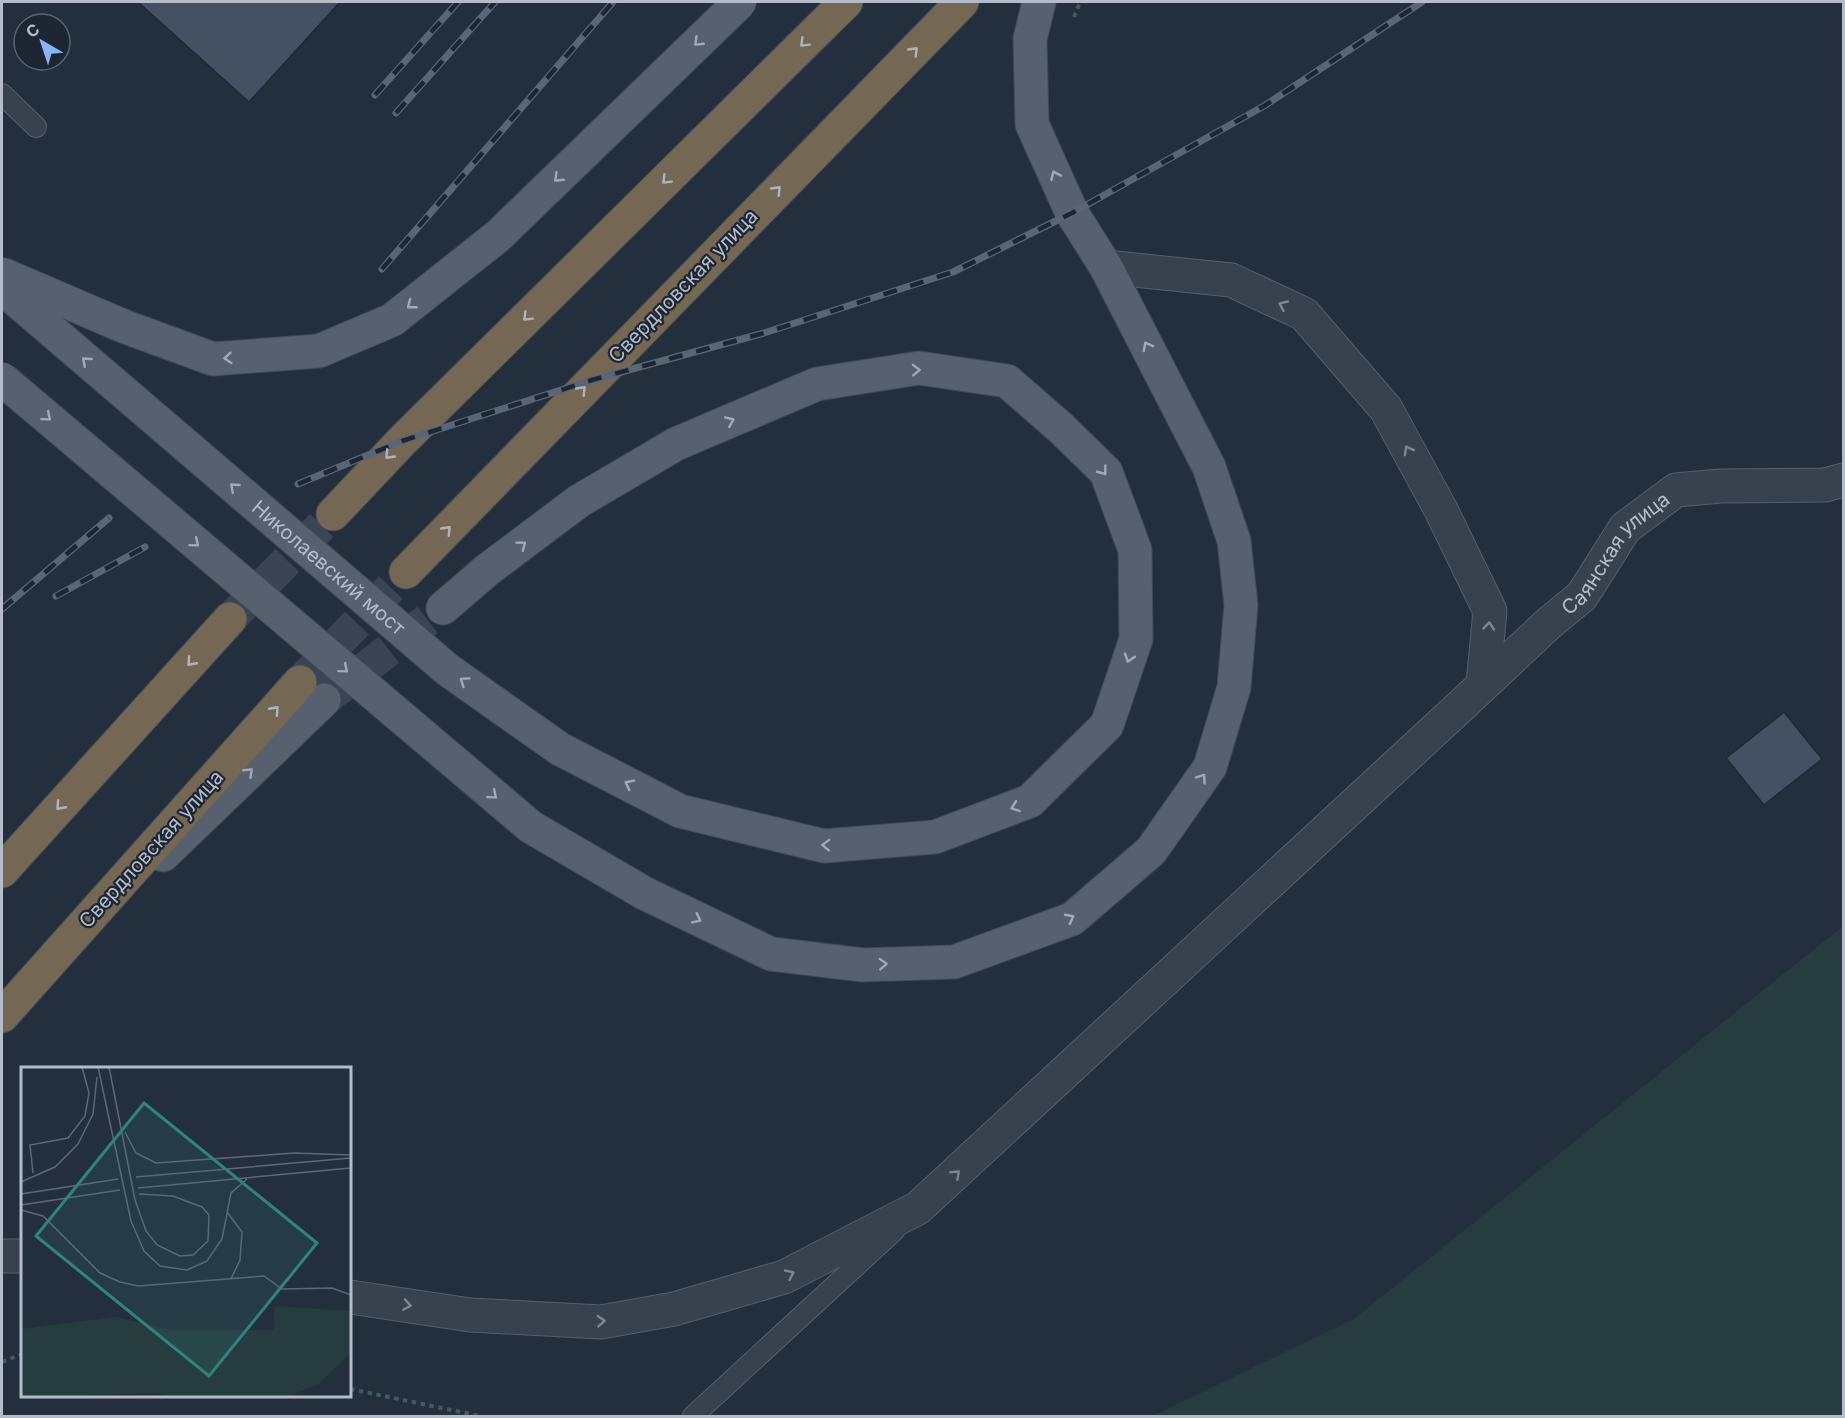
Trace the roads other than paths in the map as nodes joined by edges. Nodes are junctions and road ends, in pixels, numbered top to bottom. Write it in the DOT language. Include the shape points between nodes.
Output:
graph roads {
  1 [pos="740,2"];
  2 [pos="846,2"];
  3 [pos="962,2"];
  4 [pos="1039,2"];
  5 [pos="2,94"];
  6 [pos="36,127"];
  7 [pos="1106,267"];
  8 [pos="2,274"];
  9 [pos="2,288"];
  10 [pos="2,379"];
  11 [pos="1844,480"];
  12 [pos="333,514"];
  13 [pos="406,572"];
  14 [pos="443,608"];
  15 [pos="230,619"];
  16 [pos="1483,684"];
  17 [pos="312,691"];
  18 [pos="2,871"];
  19 [pos="2,1016"];
  20 [pos="918,1208"];
  21 [pos="2,1256"];
  22 [pos="21,1256"];
  23 [pos="351,1297"];
  24 [pos="693,1416"];
  1 -- 8 [label="main road, one-way, bridge" via="498,236 392,320 319,351 213,359 123,326"];
  2 -- 12 [label="highway, one-way"];
  13 -- 3 [label="highway, Свердловская улица, one-way"];
  7 -- 4 [label="main road, one-way" via="1072,213 1032,124 1030,39"];
  5 -- 6 [label="lane"];
  10 -- 7 [label="main road, one-way, bridge" via="531,827 644,893 771,954 863,965 954,962 1072,919 1151,851 1210,767 1234,687 1241,605 1234,541 1209,467"];
  16 -- 7 [label="street, one-way" via="1490,611 1386,409 1304,314 1231,280"];
  14 -- 9 [label="main road, Николаевский мост, one-way, bridge" via="579,501 676,444 817,384 919,368 1007,381 1106,472 1135,550 1136,639 1107,725 1030,801 935,837 824,846 681,811 560,749 448,670"];
  11 -- 16 [label="street, Саянская улица" via="1825,485 1676,490 1625,528 1582,596"];
  15 -- 18 [label="highway, one-way"];
  20 -- 16 [label="street, Саянская улица, one-way"];
  19 -- 17 [label="highway, Свердловская улица, one-way"];
  23 -- 20 [label="street, Саянская улица, one-way" via="470,1315 601,1322 675,1309 784,1277"];
  20 -- 24 [label="lane"];
  21 -- 22 [label="street"];
}
